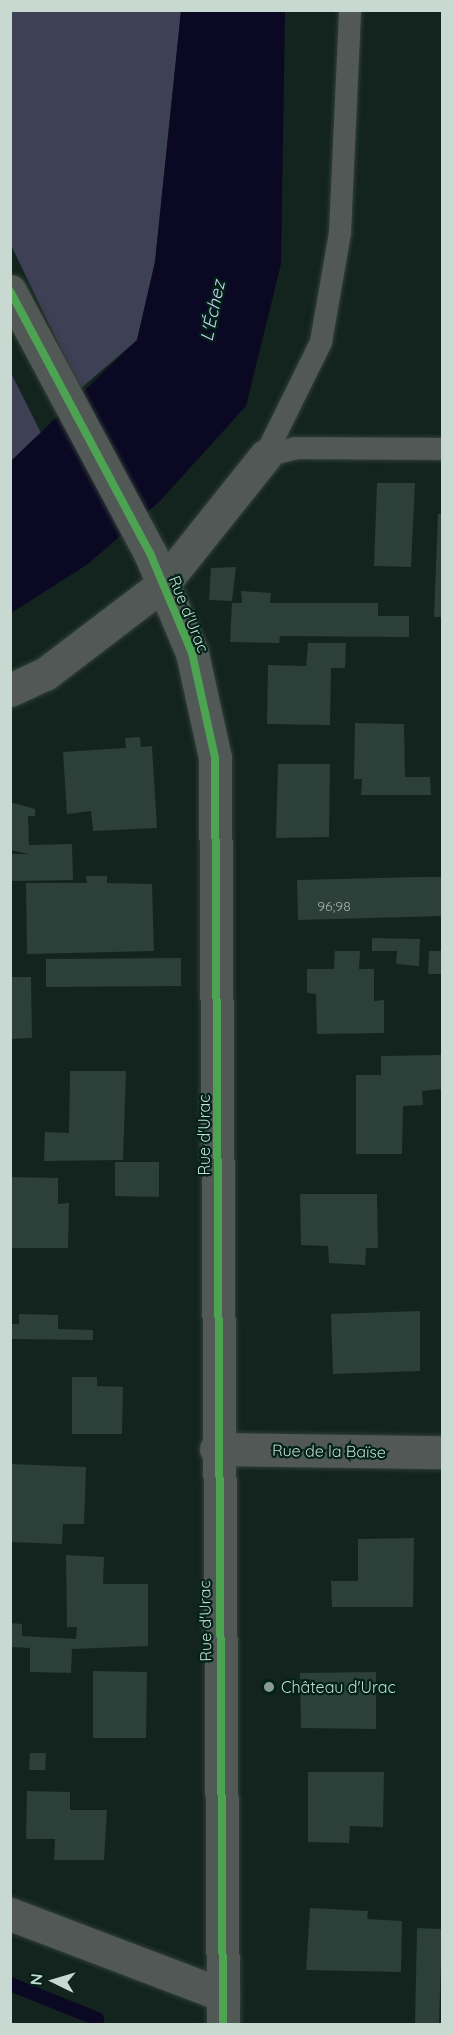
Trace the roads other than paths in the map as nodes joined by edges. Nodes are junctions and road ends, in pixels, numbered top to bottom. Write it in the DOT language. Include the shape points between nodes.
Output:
graph roads {
  1 [pos="350,10"];
  2 [pos="10,291"];
  3 [pos="442,449"];
  4 [pos="265,456"];
  5 [pos="163,584"];
  6 [pos="10,690"];
  7 [pos="216,1449"];
  8 [pos="442,1452"];
  9 [pos="10,1914"];
  10 [pos="223,2010"];
  1 -- 4 [label="lane" via="340,233 321,342"];
  2 -- 5 [label="street, Rue d'Urac"];
  3 -- 4 [label="lane" via="296,448"];
  4 -- 5 [label="street, Rue d'Urac"];
  5 -- 6 [label="street" via="45,674"];
  5 -- 7 [label="street, Rue d'Urac" via="192,653 214,758"];
  7 -- 8 [label="street, Rue de la Baïse"];
  7 -- 10 [label="street, Rue d'Urac"];
  9 -- 10 [label="street"];
}
